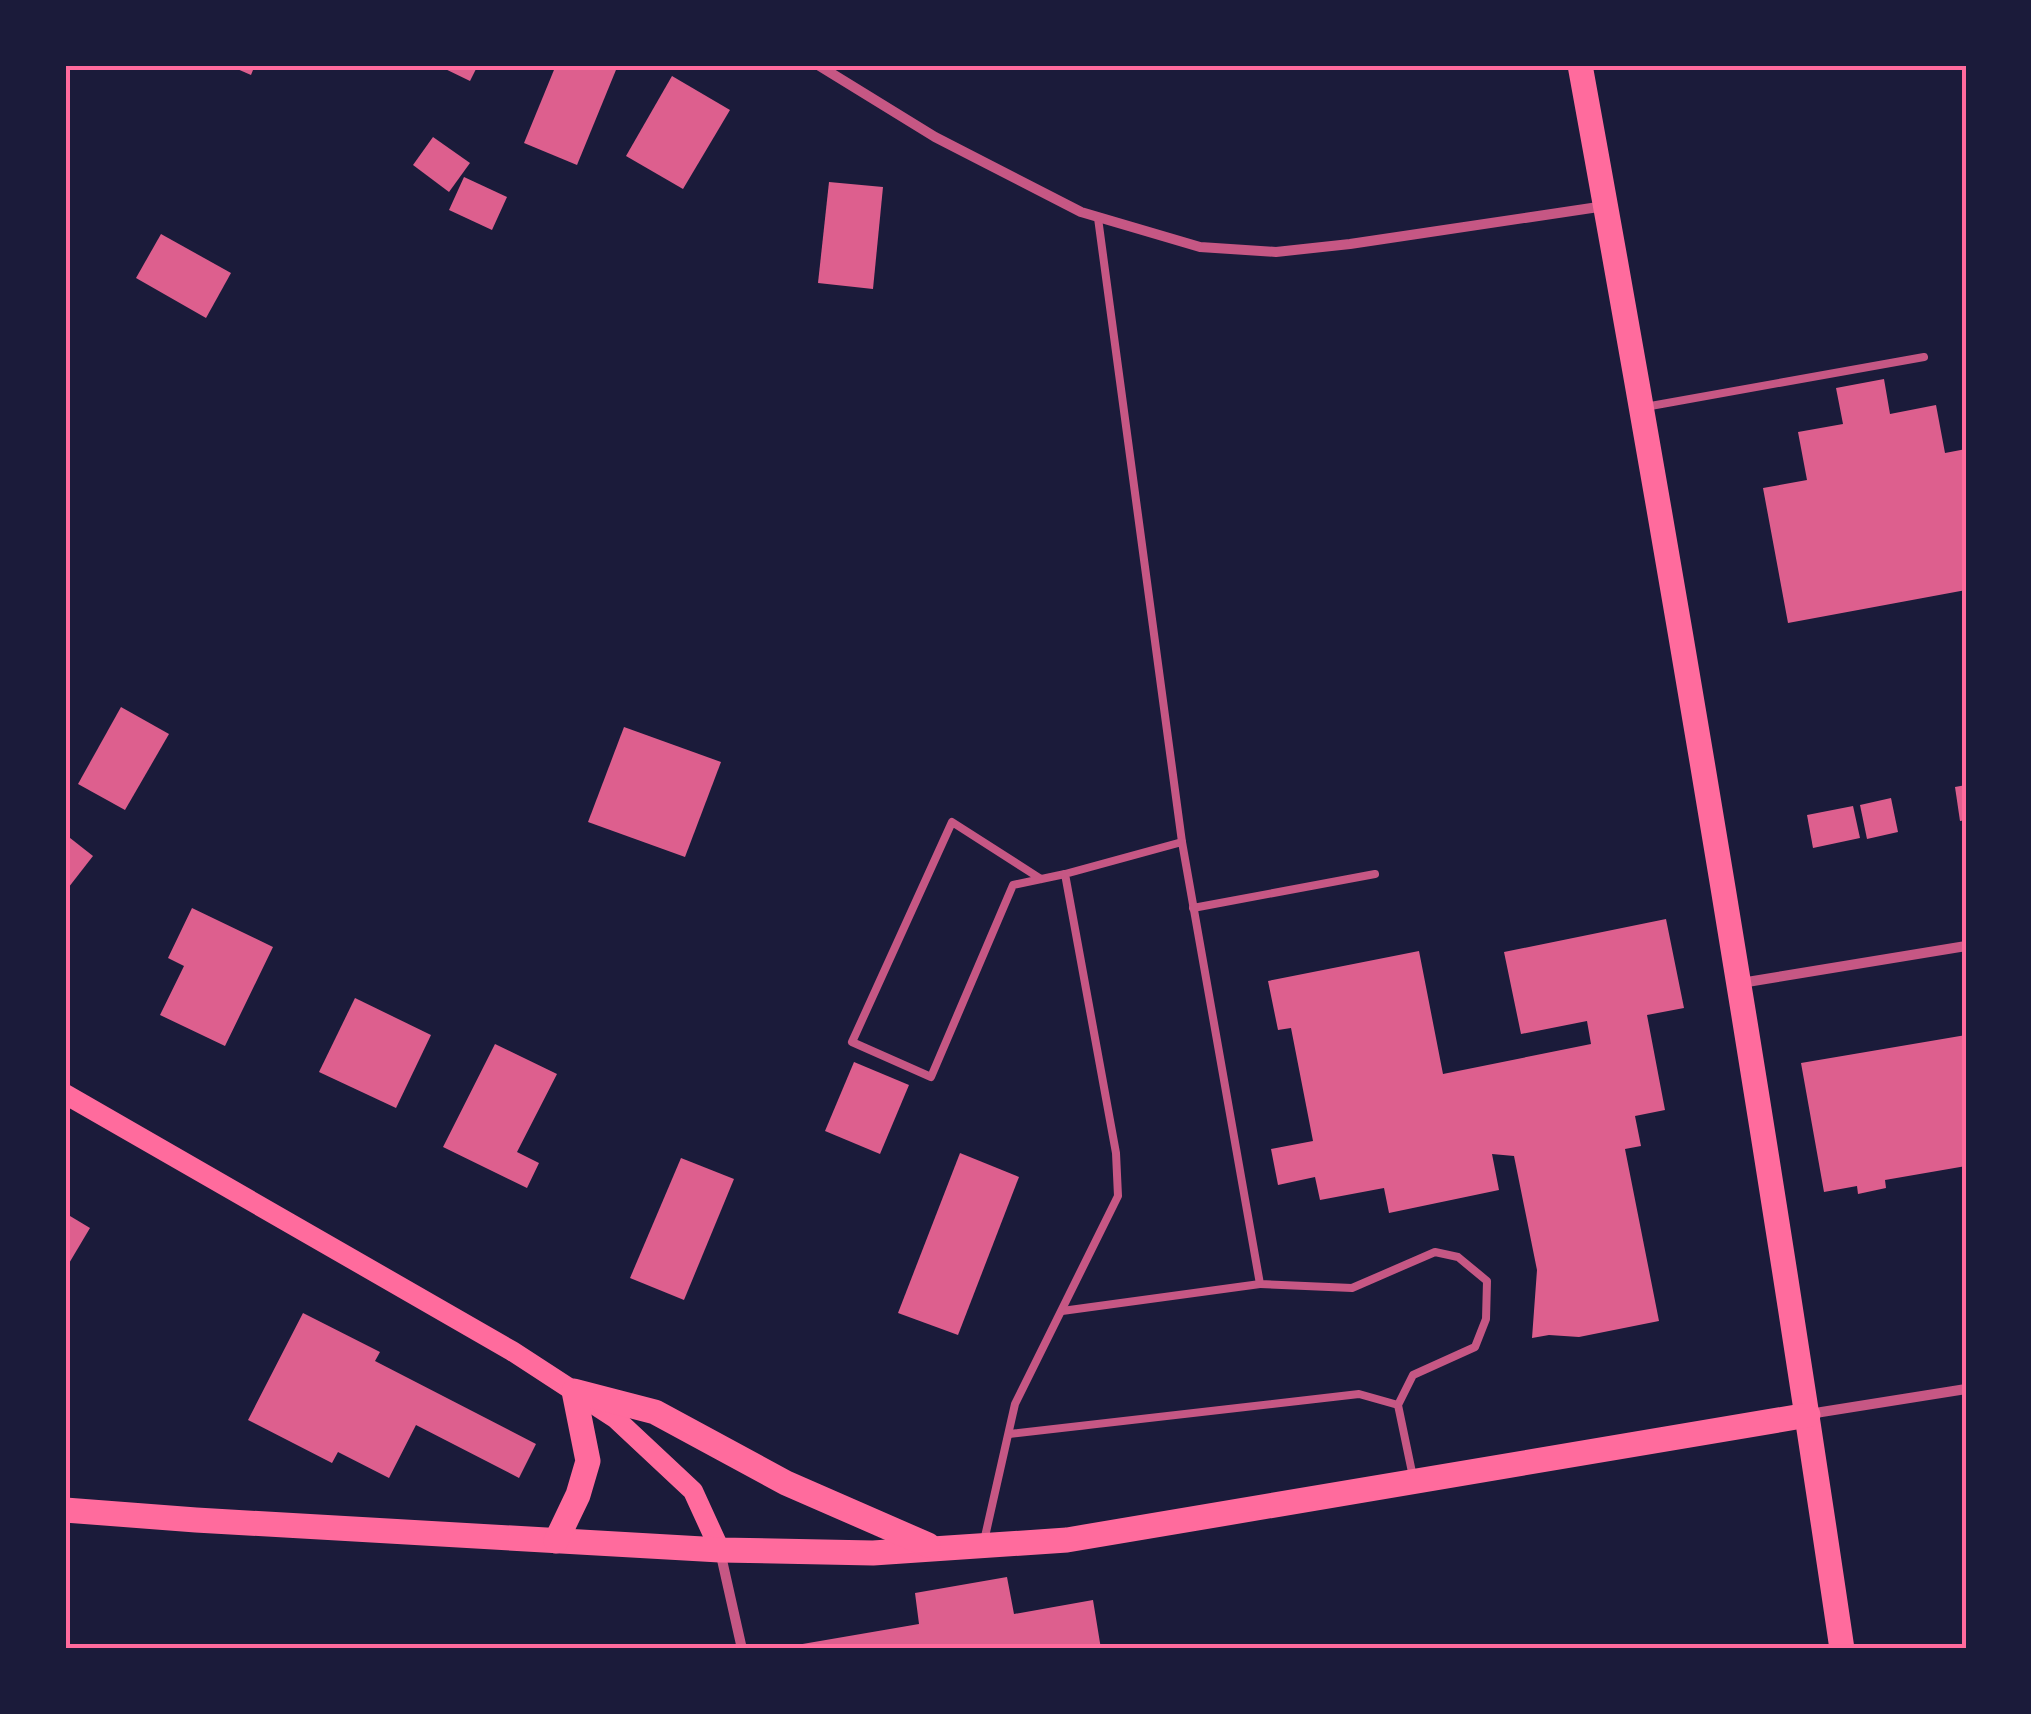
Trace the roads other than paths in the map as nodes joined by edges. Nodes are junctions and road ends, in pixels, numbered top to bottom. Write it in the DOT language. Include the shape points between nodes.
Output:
graph roads {
  1 [pos="818,65"];
  2 [pos="1580,65"];
  3 [pos="1606,206"];
  4 [pos="1098,218"];
  5 [pos="1924,357"];
  6 [pos="1640,408"];
  7 [pos="1182,842"];
  8 [pos="1065,874"];
  9 [pos="1376,874"];
  10 [pos="1041,879"];
  11 [pos="1193,908"];
  12 [pos="1966,946"];
  13 [pos="1740,984"];
  14 [pos="65,1094"];
  15 [pos="1260,1284"];
  16 [pos="1061,1311"];
  17 [pos="1966,1389"];
  18 [pos="574,1391"];
  19 [pos="1398,1405"];
  20 [pos="1808,1414"];
  21 [pos="1009,1434"];
  22 [pos="1414,1482"];
  23 [pos="65,1510"];
  24 [pos="556,1541"];
  25 [pos="983,1546"];
  26 [pos="934,1548"];
  27 [pos="720,1550"];
  28 [pos="742,1649"];
  29 [pos="1842,1649"];
  1 -- 4 [label="street" via="935,136"];
  2 -- 3 [label="main road"];
  3 -- 4 [label="street" via="1276,252 1200,247"];
  3 -- 6 [label="main road"];
  4 -- 7 [label="lane"];
  5 -- 6 [label="lane"];
  6 -- 13 [label="main road"];
  7 -- 8 [label="lane"];
  7 -- 11 [label="lane"];
  8 -- 10 [label="lane"];
  8 -- 16 [label="lane" via="1116,1153 1118,1196"];
  9 -- 11 [label="lane"];
  10 -- 10 [label="lane" via="1014,885 931,1078 852,1042 952,822"];
  11 -- 15 [label="lane"];
  12 -- 13 [label="street"];
  13 -- 20 [label="main road"];
  14 -- 18 [label="main road"];
  15 -- 16 [label="lane"];
  15 -- 19 [label="lane" via="1352,1288 1435,1252 1458,1257 1486,1281 1486,1319 1475,1348 1413,1376"];
  16 -- 21 [label="lane" via="1016,1404"];
  17 -- 20 [label="street"];
  18 -- 24 [label="main road" via="588,1462"];
  18 -- 26 [label="main road" via="655,1412 786,1483"];
  18 -- 27 [label="main road" via="615,1418 693,1491"];
  19 -- 21 [label="lane" via="1359,1394"];
  19 -- 22 [label="lane"];
  20 -- 22 [label="main road"];
  20 -- 29 [label="main road"];
  21 -- 25 [label="lane"];
  22 -- 25 [label="main road" via="1066,1540"];
  23 -- 24 [label="main road"];
  24 -- 27 [label="main road"];
  25 -- 26 [label="main road"];
  26 -- 27 [label="main road"];
  27 -- 28 [label="street"];
}
